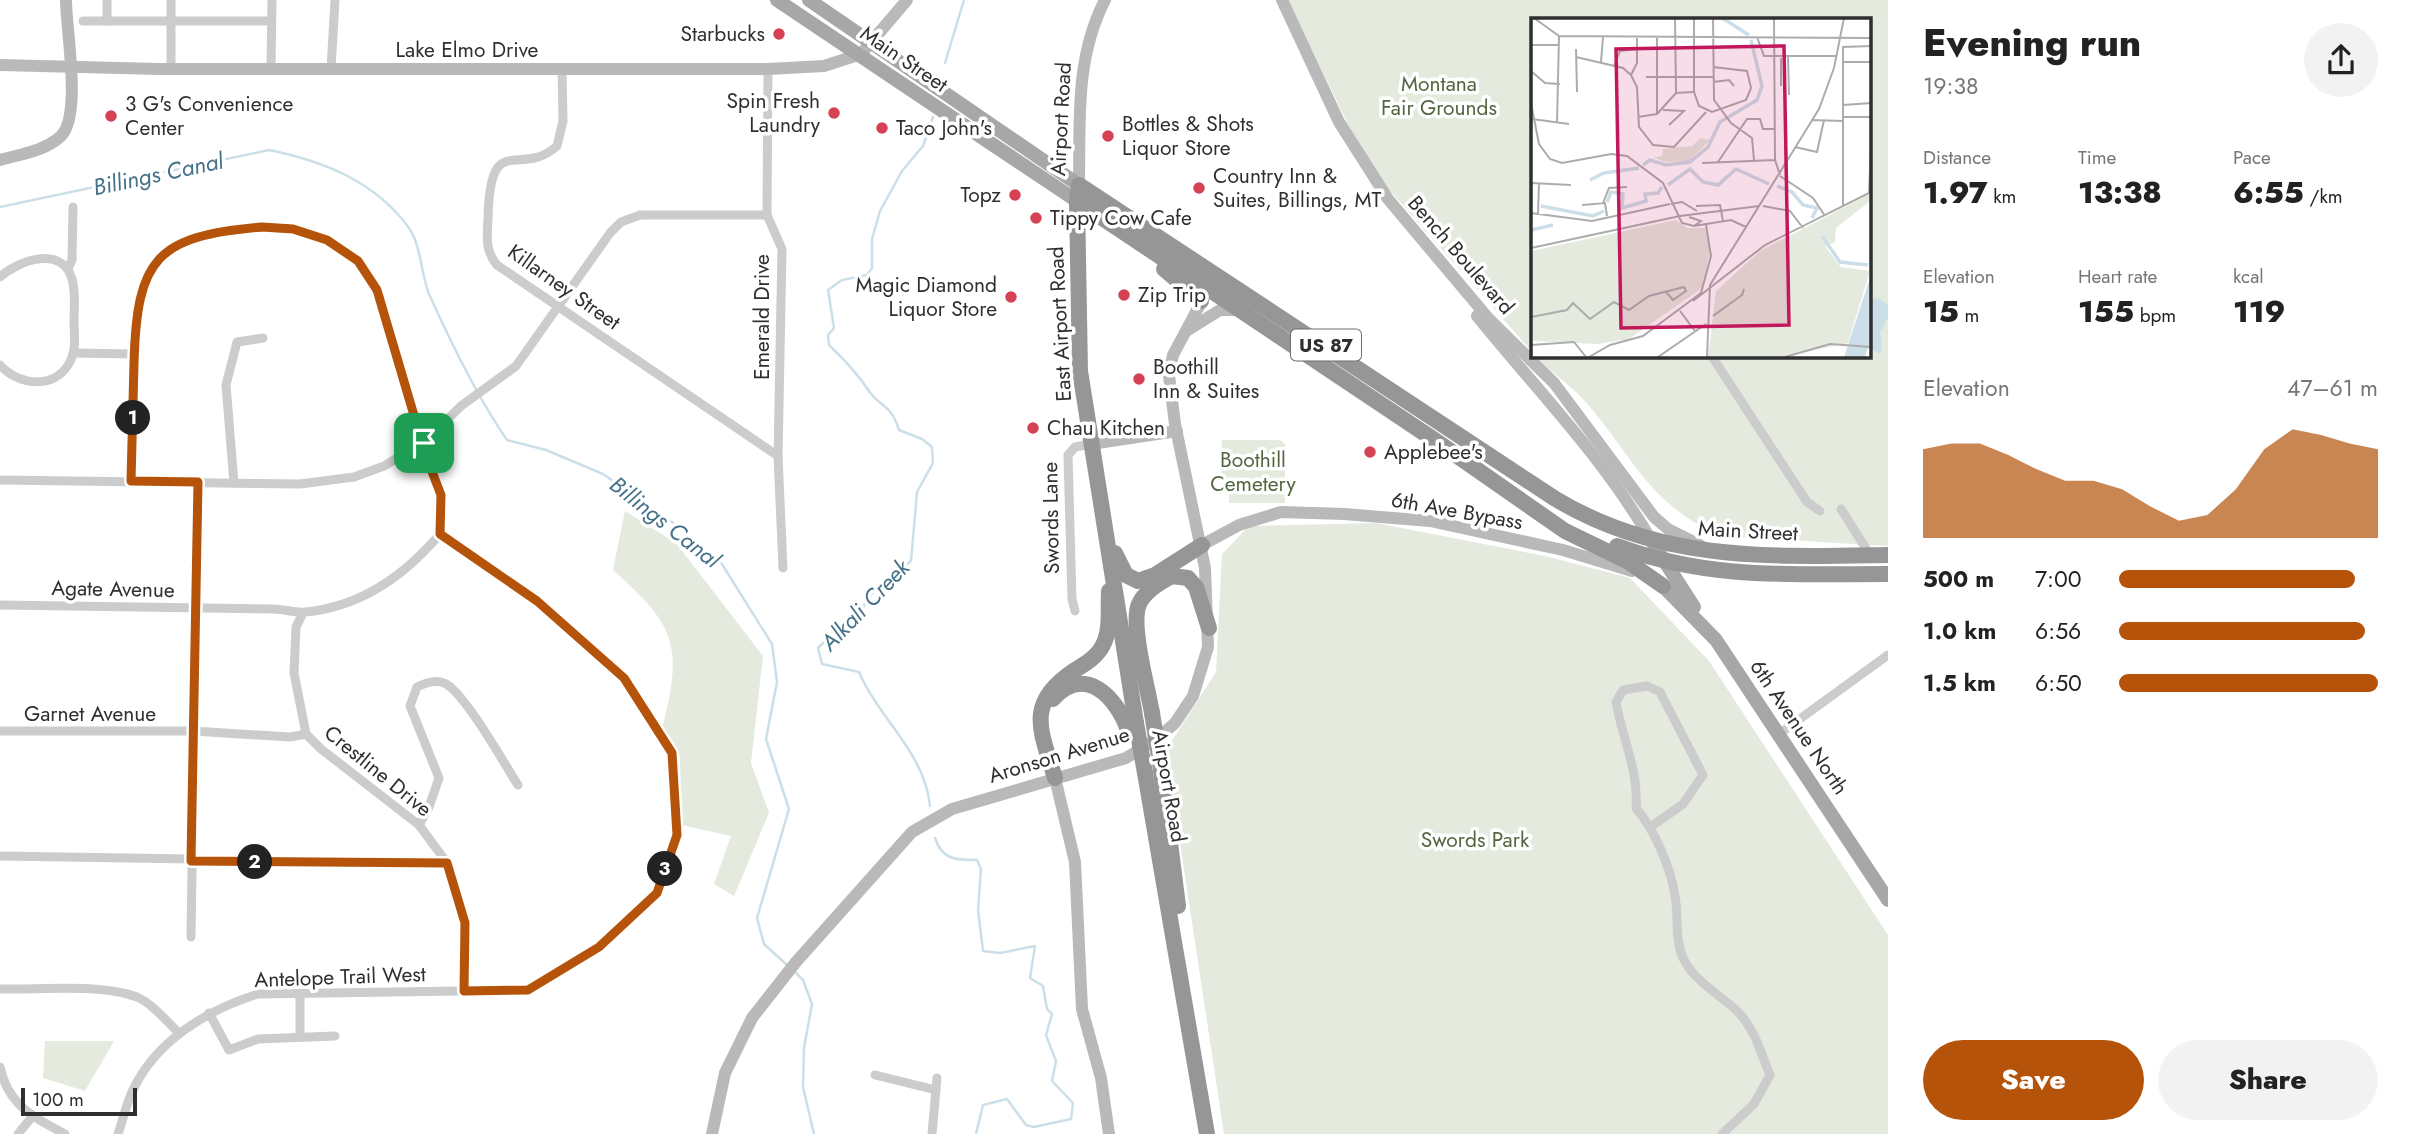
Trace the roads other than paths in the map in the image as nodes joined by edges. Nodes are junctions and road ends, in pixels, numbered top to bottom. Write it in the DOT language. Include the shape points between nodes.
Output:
graph roads {
  1 [pos="66,0"];
  2 [pos="107,0"];
  3 [pos="171,0"];
  4 [pos="272,0"];
  5 [pos="335,0"];
  6 [pos="777,0"];
  7 [pos="809,0"];
  8 [pos="907,0"];
  9 [pos="1105,0"];
  10 [pos="1274,0"];
  11 [pos="1282,0"];
  12 [pos="107,20"];
  13 [pos="83,21"];
  14 [pos="171,21"];
  15 [pos="271,21"];
  16 [pos="874,43"];
  17 [pos="860,54"];
  18 [pos="0,65"];
  19 [pos="70,65"];
  20 [pos="171,69"];
  21 [pos="271,69"];
  22 [pos="331,69"];
  23 [pos="562,69"];
  24 [pos="768,69"];
  25 [pos="0,160"];
  26 [pos="1078,193"];
  27 [pos="73,207"];
  28 [pos="767,215"];
  29 [pos="68,268"];
  30 [pos="1217,273"];
  31 [pos="0,276"];
  32 [pos="1205,295"];
  33 [pos="558,306"];
  34 [pos="1240,310"];
  35 [pos="1188,330"];
  36 [pos="263,338"];
  37 [pos="73,353"];
  38 [pos="134,354"];
  39 [pos="1712,357"];
  40 [pos="0,365"];
  41 [pos="1177,431"];
  42 [pos="424,443"];
  43 [pos="1091,444"];
  44 [pos="778,456"];
  45 [pos="0,480"];
  46 [pos="131,481"];
  47 [pos="198,482"];
  48 [pos="234,483"];
  49 [pos="1841,509"];
  50 [pos="1820,511"];
  51 [pos="1549,520"];
  52 [pos="1104,525"];
  53 [pos="440,534"];
  54 [pos="1220,537"];
  55 [pos="1651,540"];
  56 [pos="1202,545"];
  57 [pos="1719,554"];
  58 [pos="1870,555"];
  59 [pos="1888,555"];
  60 [pos="1110,556"];
  61 [pos="1663,562"];
  62 [pos="783,568"];
  63 [pos="1886,577"];
  64 [pos="1663,586"];
  65 [pos="0,605"];
  66 [pos="194,608"];
  67 [pos="1075,611"];
  68 [pos="303,613"];
  69 [pos="1209,628"];
  70 [pos="1716,640"];
  71 [pos="1888,655"];
  72 [pos="1041,726"];
  73 [pos="1132,726"];
  74 [pos="0,731"];
  75 [pos="193,731"];
  76 [pos="306,734"];
  77 [pos="1779,734"];
  78 [pos="1055,778"];
  79 [pos="518,785"];
  80 [pos="419,825"];
  81 [pos="1652,826"];
  82 [pos="0,856"];
  83 [pos="191,861"];
  84 [pos="447,863"];
  85 [pos="1888,900"];
  86 [pos="191,937"];
  87 [pos="1180,975"];
  88 [pos="0,989"];
  89 [pos="464,991"];
  90 [pos="300,994"];
  91 [pos="0,995"];
  92 [pos="209,1013"];
  93 [pos="179,1033"];
  94 [pos="300,1036"];
  95 [pos="335,1036"];
  96 [pos="0,1067"];
  97 [pos="875,1075"];
  98 [pos="937,1077"];
  99 [pos="936,1090"];
  100 [pos="31,1118"];
  101 [pos="18,1134"];
  102 [pos="65,1134"];
  103 [pos="118,1134"];
  104 [pos="712,1134"];
  105 [pos="932,1134"];
  106 [pos="1109,1134"];
  107 [pos="1207,1134"];
  108 [pos="1722,1134"];
  1 -- 19 [label="main road"];
  2 -- 12 [label="street"];
  3 -- 14 [label="street"];
  4 -- 15 [label="street"];
  5 -- 22 [label="street"];
  6 -- 17 [label="main road, Main Street / US 87"];
  7 -- 16 [label="main road, Main Street / US 87"];
  8 -- 16 [label="main road, Lake Elmo Drive"];
  9 -- 26 [label="main road, Airport Road" via="1083,62"];
  10 -- 55 [label="main road" via="1330,120 1367,184 1544,392"];
  11 -- 57 [label="main road, Bench Boulevard" via="1339,122 1388,199 1489,319 1554,383 1654,517 1668,529"];
  12 -- 13 [label="street"];
  12 -- 14 [label="street"];
  14 -- 15 [label="street"];
  14 -- 20 [label="street"];
  15 -- 21 [label="street"];
  16 -- 17 [label="main road, Lake Elmo Drive"];
  16 -- 26 [label="main road, Main Street / US 87"];
  17 -- 24 [label="main road, Lake Elmo Drive" via="824,66"];
  17 -- 26 [label="main road, Main Street / US 87"];
  18 -- 19 [label="main road, Lake Elmo Drive"];
  19 -- 20 [label="main road, Lake Elmo Drive"];
  19 -- 25 [label="main road" via="70,116 63,134 46,147"];
  20 -- 21 [label="main road, Lake Elmo Drive"];
  21 -- 22 [label="main road, Lake Elmo Drive"];
  22 -- 23 [label="main road, Lake Elmo Drive"];
  23 -- 24 [label="main road, Lake Elmo Drive"];
  23 -- 33 [label="street, Killarney Street" via="563,121 557,146 540,156 505,162 493,172 487,229 489,256 497,265"];
  24 -- 28 [label="street, Emerald Drive"];
  26 -- 30 [label="highway, US 87"];
  26 -- 32 [label="highway, US 87"];
  26 -- 43 [label="highway, East Airport Road" via="1078,334"];
  27 -- 29 [label="street"];
  28 -- 33 [label="street" via="631,217 610,233"];
  28 -- 44 [label="street, Emerald Drive" via="782,249"];
  29 -- 31 [label="street" via="38,258"];
  29 -- 37 [label="street" via="74,286"];
  30 -- 32 [label="main road, Aronson Avenue"];
  30 -- 55 [label="highway, Main Street / US 87" via="1571,508"];
  32 -- 34 [label="highway, US 87"];
  32 -- 35 [label="main road, Aronson Avenue"];
  33 -- 42 [label="street" via="516,366 461,406"];
  33 -- 44 [label="street, Killarney Street"];
  34 -- 35 [label="main road" via="1220,310"];
  34 -- 51 [label="highway, US 87"];
  35 -- 41 [label="main road, Aronson Avenue" via="1173,355 1169,376"];
  36 -- 48 [label="street" via="237,342 227,375"];
  37 -- 38 [label="street"];
  37 -- 40 [label="street" via="63,369 44,382 20,381"];
  38 -- 42 [label="street" via="143,284 152,268 182,242 220,231 262,227 311,233 358,261 377,290"];
  38 -- 46 [label="street"];
  39 -- 50 [label="street" via="1807,502"];
  41 -- 43 [label="main road"];
  41 -- 56 [label="main road, Aronson Avenue"];
  42 -- 48 [label="street" via="354,477 300,484"];
  42 -- 53 [label="street" via="441,495"];
  43 -- 52 [label="highway, Airport Road"];
  43 -- 67 [label="street, Swords Lane" via="1074,447 1068,455"];
  44 -- 62 [label="street, Emerald Drive"];
  45 -- 46 [label="street"];
  46 -- 47 [label="street"];
  47 -- 48 [label="street"];
  47 -- 66 [label="street"];
  49 -- 58 [label="street"];
  51 -- 61 [label="highway, US 87"];
  51 -- 64 [label="highway" via="1627,561"];
  52 -- 56 [label="highway" via="1120,566 1133,580 1155,575"];
  52 -- 60 [label="highway, Airport Road"];
  53 -- 68 [label="street, Agate Avenue" via="396,579"];
  53 -- 89 [label="street, Antelope Trail West" via="537,601 624,678 672,753 677,835 657,893 599,947 528,990"];
  54 -- 56 [label="main road, 6th Ave Bypass"];
  54 -- 64 [label="main road, 6th Ave Bypass" via="1248,521 1282,512 1409,519 1563,550 1626,568"];
  54 -- 69 [label="main road" via="1211,557"];
  55 -- 57 [label="highway, Main Street / US 87"];
  55 -- 61 [label="main road"];
  56 -- 69 [label="main road, Aronson Avenue"];
  57 -- 58 [label="highway, Main Street / US 87"];
  58 -- 59 [label="highway, Main Street / US 87"];
  58 -- 63 [label="main road"];
  60 -- 72 [label="highway" via="1104,645 1045,695"];
  60 -- 73 [label="highway, Airport Road"];
  61 -- 63 [label="highway, Main Street / US 87" via="1721,571"];
  61 -- 70 [label="main road"];
  64 -- 70 [label="main road, 6th Avenue North"];
  65 -- 66 [label="street, Agate Avenue"];
  66 -- 68 [label="street, Agate Avenue"];
  66 -- 75 [label="street"];
  68 -- 76 [label="street, Crestline Drive" via="296,627 294,673"];
  69 -- 78 [label="main road, Aronson Avenue" via="1200,680 1175,723 1144,749 1125,758"];
  69 -- 87 [label="highway, bridge" via="1196,587 1188,578 1172,576 1144,597 1138,608 1178,905"];
  70 -- 77 [label="main road, 6th Avenue North"];
  71 -- 77 [label="street"];
  72 -- 73 [label="highway" via="1056,696 1083,685 1099,688"];
  72 -- 78 [label="highway"];
  73 -- 87 [label="highway, Airport Road, bridge" via="1145,773"];
  74 -- 75 [label="street, Garnet Avenue"];
  75 -- 76 [label="street, Garnet Avenue"];
  75 -- 83 [label="street"];
  76 -- 80 [label="street, Crestline Drive"];
  77 -- 85 [label="main road, 6th Avenue North"];
  78 -- 104 [label="main road, Aronson Avenue" via="967,803 912,832 781,979 737,1045 719,1090"];
  78 -- 106 [label="main road" via="1075,862 1082,1009 1101,1078"];
  79 -- 80 [label="street" via="459,694 444,682 430,681 417,687 410,706 439,778"];
  80 -- 84 [label="street, Crestline Drive"];
  81 -- 81 [label="street" via="1683,804 1703,775 1660,692 1647,686 1623,690 1616,702 1634,763 1636,808"];
  81 -- 108 [label="street" via="1675,895 1677,938 1684,961 1754,1034 1770,1075 1754,1104"];
  82 -- 83 [label="street"];
  83 -- 84 [label="street"];
  83 -- 86 [label="street"];
  84 -- 89 [label="street, Crestline Drive" via="465,923"];
  87 -- 107 [label="highway, Airport Road"];
  88 -- 91 [label="street"];
  88 -- 93 [label="street" via="101,991 137,997"];
  89 -- 90 [label="street, Antelope Trail West"];
  90 -- 92 [label="street, Antelope Trail West" via="258,994"];
  90 -- 94 [label="street"];
  92 -- 93 [label="street, Antelope Trail West"];
  92 -- 94 [label="street" via="229,1050 258,1039"];
  93 -- 103 [label="street, Antelope Trail West" via="151,1061 132,1091"];
  94 -- 95 [label="street"];
  96 -- 100 [label="street" via="9,1093"];
  97 -- 99 [label="street"];
  98 -- 99 [label="street"];
  99 -- 105 [label="street"];
  100 -- 101 [label="street"];
  100 -- 102 [label="street"];
}
